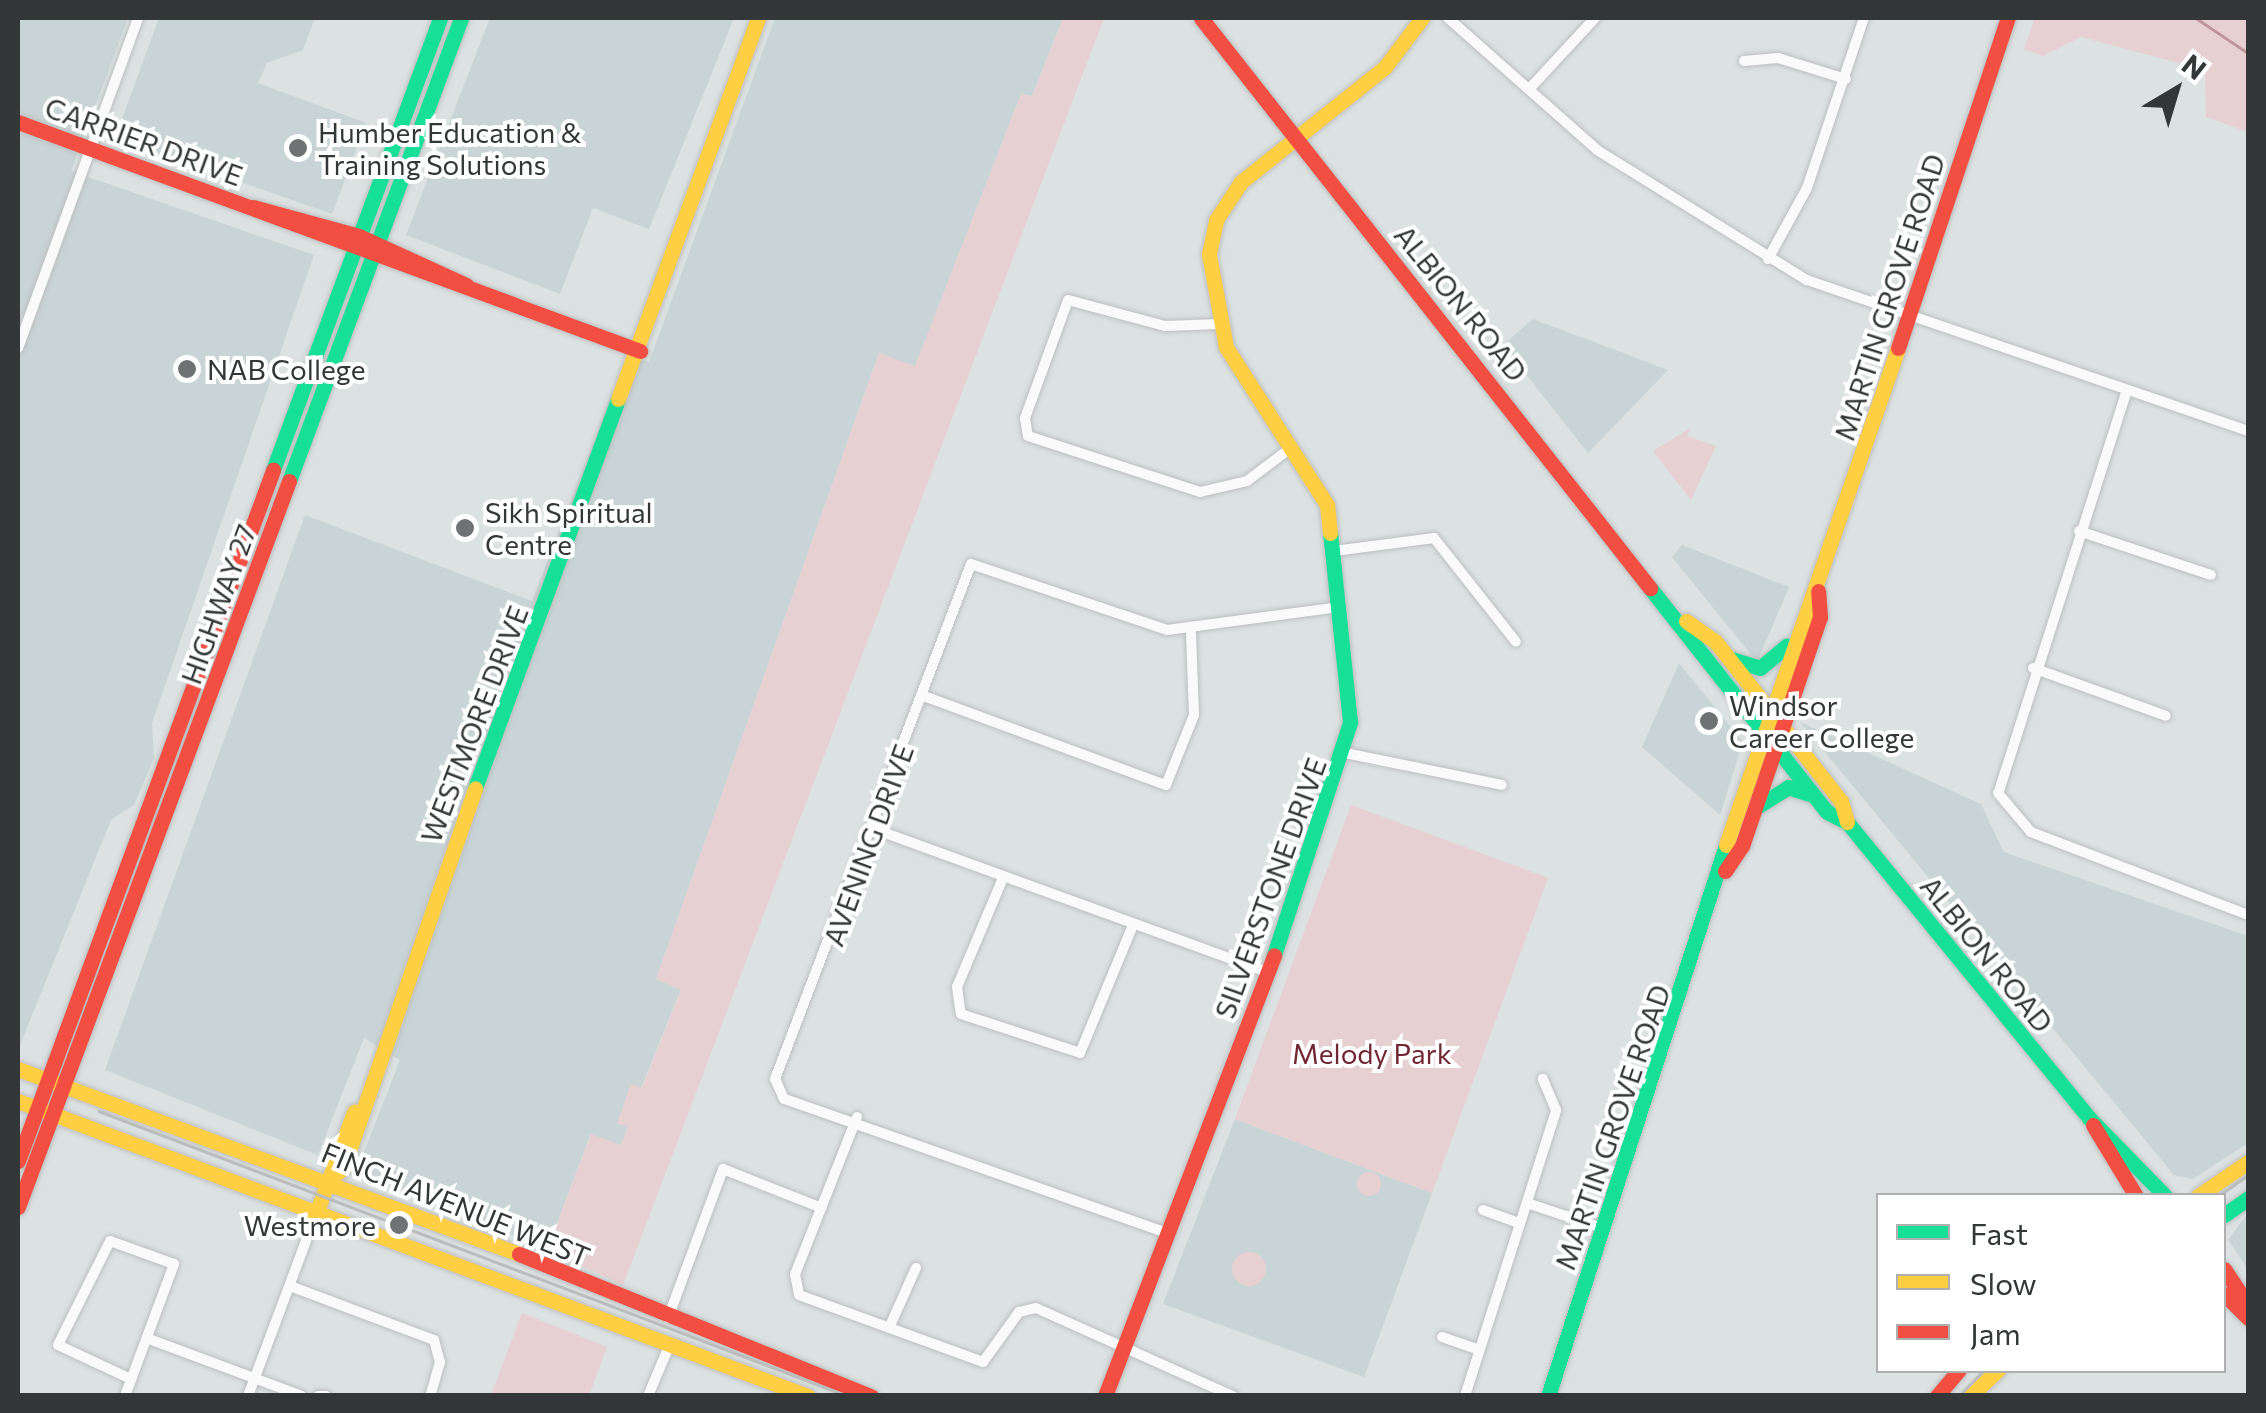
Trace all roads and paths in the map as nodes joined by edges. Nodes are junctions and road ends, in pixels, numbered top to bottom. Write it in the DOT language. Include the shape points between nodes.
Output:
graph roads {
  1 [pos="138,18"];
  2 [pos="440,18"];
  3 [pos="461,18"];
  4 [pos="758,18"];
  5 [pos="1201,18"];
  6 [pos="1422,18"];
  7 [pos="1448,18"];
  8 [pos="1596,18"];
  9 [pos="1864,18"];
  10 [pos="2008,18"];
  11 [pos="1744,61"];
  12 [pos="1846,79"];
  13 [pos="1532,86"];
  14 [pos="18,122"];
  15 [pos="1297,137"];
  16 [pos="90,148"];
  17 [pos="356,243"];
  18 [pos="375,251"];
  19 [pos="1768,259"];
  20 [pos="1910,316"];
  21 [pos="1219,324"];
  22 [pos="18,348"];
  23 [pos="640,351"];
  24 [pos="2126,390"];
  25 [pos="2248,431"];
  26 [pos="1292,447"];
  27 [pos="2079,530"];
  28 [pos="1334,551"];
  29 [pos="2212,576"];
  30 [pos="1818,591"];
  31 [pos="1341,607"];
  32 [pos="1682,619"];
  33 [pos="1192,633"];
  34 [pos="1793,638"];
  35 [pos="1516,642"];
  36 [pos="1728,658"];
  37 [pos="2033,668"];
  38 [pos="921,695"];
  39 [pos="1769,710"];
  40 [pos="2166,716"];
  41 [pos="1782,727"];
  42 [pos="1762,731"];
  43 [pos="1776,748"];
  44 [pos="1345,752"];
  45 [pos="1502,785"];
  46 [pos="1816,799"];
  47 [pos="1755,808"];
  48 [pos="1847,822"];
  49 [pos="876,830"];
  50 [pos="1723,874"];
  51 [pos="1003,878"];
  52 [pos="2248,915"];
  53 [pos="1134,925"];
  54 [pos="1268,972"];
  55 [pos="18,1069"];
  56 [pos="18,1079"];
  57 [pos="1543,1079"];
  58 [pos="46,1082"];
  59 [pos="65,1089"];
  60 [pos="18,1101"];
  61 [pos="37,1108"];
  62 [pos="56,1114"];
  63 [pos="857,1117"];
  64 [pos="2089,1118"];
  65 [pos="18,1161"];
  66 [pos="2248,1162"];
  67 [pos="330,1179"];
  68 [pos="2134,1193"];
  69 [pos="2162,1193"];
  70 [pos="2202,1193"];
  71 [pos="2248,1198"];
  72 [pos="1527,1203"];
  73 [pos="18,1207"];
  74 [pos="822,1208"];
  75 [pos="1483,1210"];
  76 [pos="317,1212"];
  77 [pos="2226,1214"];
  78 [pos="1519,1222"];
  79 [pos="1605,1228"];
  80 [pos="1170,1234"];
  81 [pos="916,1268"];
  82 [pos="2226,1272"];
  83 [pos="290,1286"];
  84 [pos="2226,1296"];
  85 [pos="2248,1305"];
  86 [pos="668,1318"];
  87 [pos="2248,1318"];
  88 [pos="889,1328"];
  89 [pos="1442,1338"];
  90 [pos="149,1340"];
  91 [pos="670,1344"];
  92 [pos="1124,1347"];
  93 [pos="1479,1350"];
  94 [pos="1956,1373"];
  95 [pos="1995,1373"];
  96 [pos="255,1377"];
  97 [pos="131,1379"];
  98 [pos="1230,1395"];
  99 [pos="125,1396"];
  100 [pos="248,1396"];
  101 [pos="302,1396"];
  102 [pos="318,1396"];
  103 [pos="326,1396"];
  104 [pos="430,1396"];
  105 [pos="648,1396"];
  106 [pos="808,1396"];
  107 [pos="871,1396"];
  108 [pos="1105,1396"];
  109 [pos="1465,1396"];
  110 [pos="1548,1396"];
  111 [pos="1937,1396"];
  112 [pos="1970,1396"];
  1 -- 16 [label="street"];
  2 -- 17 [label="main road, HIGHWAY 27"];
  3 -- 18 [label="main road, HIGHWAY 27"];
  4 -- 23 [label="main road, WESTMORE DRIVE"];
  5 -- 15 [label="main road, ALBION ROAD"];
  6 -- 15 [label="main road, SILVERSTONE DRIVE" via="1385,67"];
  7 -- 13 [label="street"];
  8 -- 13 [label="street"];
  9 -- 12 [label="street"];
  10 -- 20 [label="main road, MARTIN GROVE ROAD"];
  11 -- 12 [label="street" via="1778,58"];
  12 -- 19 [label="street" via="1808,188"];
  13 -- 19 [label="street" via="1597,150"];
  14 -- 16 [label="main road, CARRIER DRIVE"];
  15 -- 21 [label="main road, SILVERSTONE DRIVE" via="1236,187 1216,220 1209,254"];
  15 -- 32 [label="main road, ALBION ROAD"];
  16 -- 17 [label="main road, CARRIER DRIVE"];
  16 -- 22 [label="street"];
  17 -- 18 [label="main road, CARRIER DRIVE"];
  17 -- 58 [label="main road, HIGHWAY 27"];
  18 -- 23 [label="main road, CARRIER DRIVE"];
  18 -- 59 [label="main road, HIGHWAY 27"];
  19 -- 20 [label="street"];
  20 -- 24 [label="street"];
  20 -- 30 [label="main road, MARTIN GROVE ROAD"];
  21 -- 26 [label="main road, SILVERSTONE DRIVE" via="1234,366"];
  21 -- 26 [label="street" via="1153,324 1068,300 1025,418 1028,436 1200,492 1248,481"];
  23 -- 67 [label="main road, WESTMORE DRIVE"];
  24 -- 25 [label="street"];
  24 -- 27 [label="street"];
  26 -- 28 [label="main road, SILVERSTONE DRIVE" via="1323,492"];
  27 -- 29 [label="street"];
  27 -- 37 [label="street"];
  28 -- 31 [label="main road, SILVERSTONE DRIVE"];
  28 -- 35 [label="street" via="1434,538"];
  30 -- 34 [label="main road, MARTIN GROVE ROAD"];
  30 -- 41 [label="main road, MARTIN GROVE ROAD" via="1820,617"];
  31 -- 33 [label="street, AVENING DRIVE"];
  31 -- 44 [label="main road, SILVERSTONE DRIVE" via="1351,703"];
  32 -- 36 [label="main road, ALBION ROAD"];
  32 -- 42 [label="main road, ALBION ROAD"];
  33 -- 38 [label="street, AVENING DRIVE" via="971,564"];
  33 -- 38 [label="street" via="1194,715 1166,785"];
  34 -- 36 [label="main road" via="1760,668"];
  34 -- 39 [label="main road, MARTIN GROVE ROAD"];
  36 -- 39 [label="main road, ALBION ROAD"];
  37 -- 40 [label="street"];
  37 -- 52 [label="street" via="1999,770 2012,819"];
  38 -- 49 [label="street, AVENING DRIVE"];
  39 -- 41 [label="main road, ALBION ROAD"];
  39 -- 42 [label="main road, MARTIN GROVE ROAD"];
  41 -- 43 [label="main road, MARTIN GROVE ROAD"];
  41 -- 48 [label="main road, ALBION ROAD"];
  42 -- 43 [label="main road, ALBION ROAD"];
  42 -- 50 [label="main road, MARTIN GROVE ROAD"];
  43 -- 46 [label="main road, ALBION ROAD"];
  43 -- 47 [label="main road, MARTIN GROVE ROAD"];
  44 -- 45 [label="street"];
  44 -- 54 [label="main road, SILVERSTONE DRIVE"];
  46 -- 47 [label="main road" via="1788,787"];
  46 -- 48 [label="main road, ALBION ROAD"];
  47 -- 50 [label="main road, MARTIN GROVE ROAD"];
  48 -- 64 [label="main road, ALBION ROAD"];
  49 -- 51 [label="street"];
  49 -- 63 [label="street, AVENING DRIVE" via="774,1087 784,1099"];
  50 -- 79 [label="main road, MARTIN GROVE ROAD"];
  51 -- 53 [label="street"];
  51 -- 53 [label="street" via="956,987 960,1014 1080,1052"];
  53 -- 54 [label="street"];
  54 -- 80 [label="main road, SILVERSTONE DRIVE"];
  55 -- 58 [label="main road, FINCH AVENUE WEST"];
  56 -- 58 [label="main road, FINCH AVENUE WEST"];
  57 -- 72 [label="street" via="1556,1110"];
  58 -- 59 [label="main road, FINCH AVENUE WEST"];
  58 -- 61 [label="main road, HIGHWAY 27"];
  59 -- 62 [label="main road, HIGHWAY 27"];
  59 -- 67 [label="main road, FINCH AVENUE WEST"];
  60 -- 61 [label="main road, FINCH AVENUE WEST"];
  61 -- 62 [label="main road, FINCH AVENUE WEST"];
  61 -- 65 [label="main road, HIGHWAY 27"];
  62 -- 73 [label="main road, HIGHWAY 27"];
  62 -- 76 [label="main road, FINCH AVENUE WEST"];
  63 -- 74 [label="street"];
  63 -- 80 [label="street, AVENING DRIVE"];
  64 -- 68 [label="main road, ALBION ROAD"];
  64 -- 69 [label="main road, ALBION ROAD"];
  66 -- 70 [label="main road"];
  67 -- 76 [label="main road, WESTMORE DRIVE"];
  67 -- 86 [label="main road, FINCH AVENUE WEST"];
  71 -- 77 [label="main road"];
  72 -- 78 [label="street"];
  72 -- 79 [label="street"];
  74 -- 86 [label="street" via="723,1169"];
  74 -- 88 [label="street" via="793,1286"];
  75 -- 78 [label="street"];
  76 -- 83 [label="street, WESTMORE DRIVE"];
  76 -- 91 [label="main road, FINCH AVENUE WEST"];
  78 -- 93 [label="street"];
  79 -- 110 [label="main road, MARTIN GROVE ROAD"];
  80 -- 92 [label="main road, SILVERSTONE DRIVE"];
  81 -- 88 [label="street"];
  82 -- 85 [label="main road"];
  83 -- 96 [label="street, WESTMORE DRIVE"];
  83 -- 104 [label="street" via="434,1340 440,1362"];
  84 -- 87 [label="main road"];
  86 -- 107 [label="main road, FINCH AVENUE WEST"];
  88 -- 92 [label="street" via="983,1362 1027,1307"];
  89 -- 93 [label="street"];
  90 -- 96 [label="street"];
  90 -- 97 [label="street"];
  90 -- 97 [label="street" via="174,1264 110,1240 58,1345"];
  91 -- 105 [label="street"];
  91 -- 106 [label="main road, FINCH AVENUE WEST"];
  92 -- 98 [label="street"];
  92 -- 108 [label="main road, SILVERSTONE DRIVE"];
  93 -- 109 [label="street"];
  94 -- 111 [label="main road"];
  95 -- 112 [label="main road"];
  96 -- 100 [label="street, WESTMORE DRIVE"];
  96 -- 101 [label="street"];
  97 -- 99 [label="street"];
  102 -- 103 [label="street"];
}
